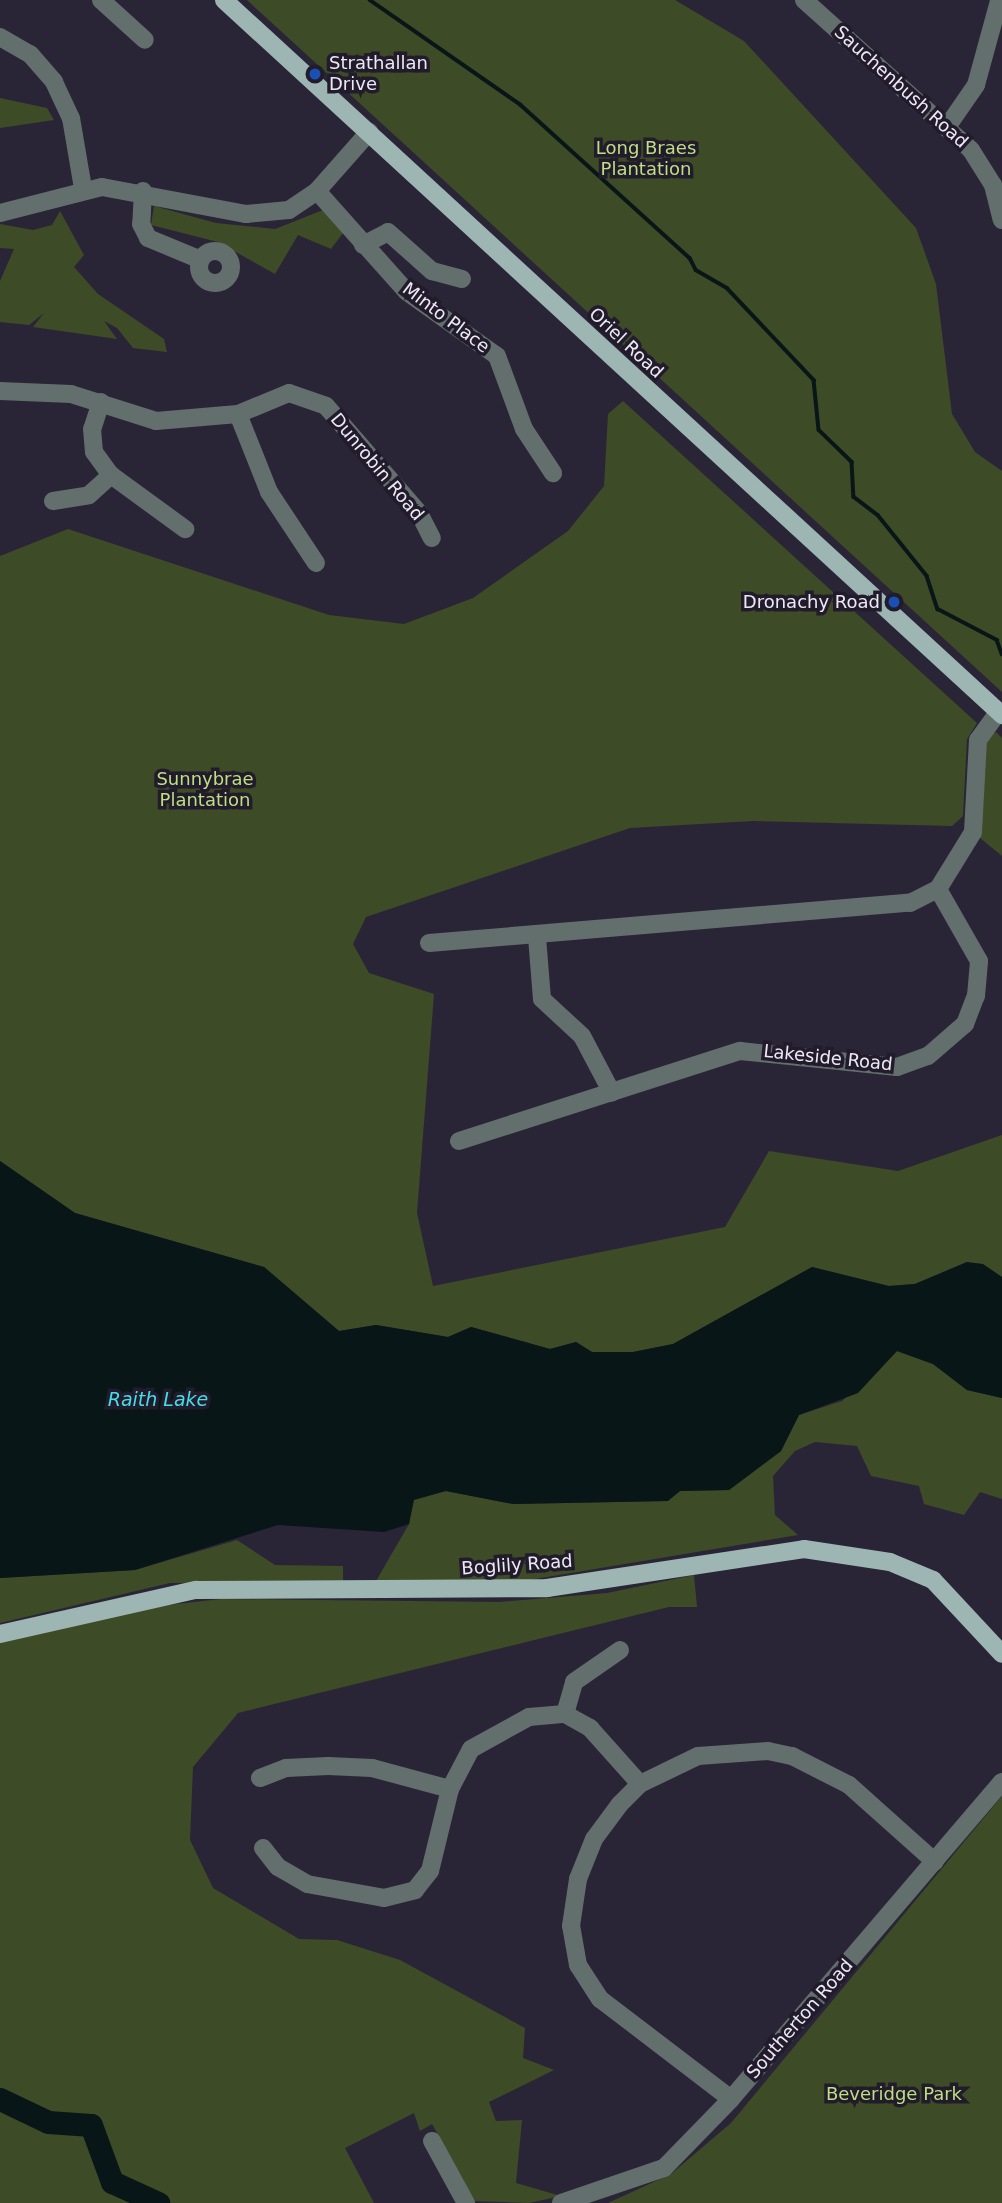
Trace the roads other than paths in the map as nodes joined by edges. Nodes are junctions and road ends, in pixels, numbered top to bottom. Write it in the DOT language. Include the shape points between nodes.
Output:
graph roads {
  1 [pos="101,0"];
  2 [pos="224,0"];
  3 [pos="999,1"];
  4 [pos="809,2"];
  5 [pos="0,37"];
  6 [pos="145,40"];
  7 [pos="947,127"];
  8 [pos="369,132"];
  9 [pos="83,188"];
  10 [pos="143,191"];
  11 [pos="317,191"];
  12 [pos="0,213"];
  13 [pos="1002,220"];
  14 [pos="363,245"];
  15 [pos="201,260"];
  16 [pos="462,279"];
  17 [pos="0,391"];
  18 [pos="100,402"];
  19 [pos="238,414"];
  20 [pos="552,473"];
  21 [pos="111,475"];
  22 [pos="53,501"];
  23 [pos="186,529"];
  24 [pos="432,538"];
  25 [pos="316,563"];
  26 [pos="1000,714"];
  27 [pos="938,888"];
  28 [pos="537,937"];
  29 [pos="429,943"];
  30 [pos="612,1093"];
  31 [pos="459,1141"];
  32 [pos="0,1634"];
  33 [pos="620,1650"];
  34 [pos="1002,1654"];
  35 [pos="565,1714"];
  36 [pos="260,1779"];
  37 [pos="1002,1782"];
  38 [pos="640,1784"];
  39 [pos="450,1789"];
  40 [pos="263,1848"];
  41 [pos="935,1862"];
  42 [pos="732,2099"];
  43 [pos="432,2141"];
  44 [pos="466,2203"];
  45 [pos="561,2203"];
  1 -- 6 [label="street"];
  2 -- 8 [label="main road, Oriel Road"];
  3 -- 7 [label="street" via="976,85"];
  4 -- 7 [label="street, Sauchenbush Road"];
  5 -- 9 [label="street" via="30,54 54,82 71,118"];
  7 -- 13 [label="street, Sauchenbush Road" via="993,185"];
  8 -- 11 [label="street"];
  8 -- 26 [label="main road, Oriel Road"];
  9 -- 10 [label="street"];
  9 -- 12 [label="street"];
  10 -- 11 [label="street" via="246,214 289,209"];
  10 -- 15 [label="street" via="141,224 148,238"];
  11 -- 14 [label="street, Minto Place"];
  14 -- 16 [label="street, Minto Place" via="388,233 432,271"];
  14 -- 20 [label="street, Minto Place" via="407,292 497,356 524,429"];
  17 -- 18 [label="street, Dunrobin Road"];
  18 -- 19 [label="street, Dunrobin Road" via="156,421"];
  18 -- 21 [label="street" via="92,429 94,452"];
  19 -- 24 [label="street, Dunrobin Road" via="289,393 326,406 419,513"];
  19 -- 25 [label="street" via="269,492"];
  21 -- 22 [label="street" via="89,495"];
  21 -- 23 [label="street"];
  26 -- 27 [label="street" via="978,740 967,830"];
  27 -- 28 [label="street" via="910,903 872,909"];
  27 -- 30 [label="street, Lakeside Road" via="979,961 976,996 965,1024 928,1056 897,1067 740,1051 655,1073"];
  28 -- 29 [label="street"];
  28 -- 30 [label="street" via="542,999 582,1036"];
  30 -- 31 [label="street, Lakeside Road"];
  32 -- 34 [label="main road, Boglily Road" via="196,1590 547,1588 803,1549 865,1556 923,1575 959,1602"];
  33 -- 35 [label="street" via="574,1682"];
  35 -- 38 [label="street" via="608,1741"];
  35 -- 39 [label="street" via="528,1717 489,1733 471,1749"];
  36 -- 39 [label="street" via="286,1768 372,1768"];
  37 -- 41 [label="street, Southerton Road"];
  38 -- 41 [label="street" via="709,1754 792,1756 849,1785"];
  38 -- 42 [label="street" via="606,1820 585,1860 572,1945 600,1999 641,2024"];
  39 -- 40 [label="street" via="430,1871 415,1890 384,1898 307,1884 278,1867"];
  41 -- 42 [label="street, Southerton Road"];
  42 -- 45 [label="street, Southerton Road" via="664,2168"];
  43 -- 44 [label="street"];
}
